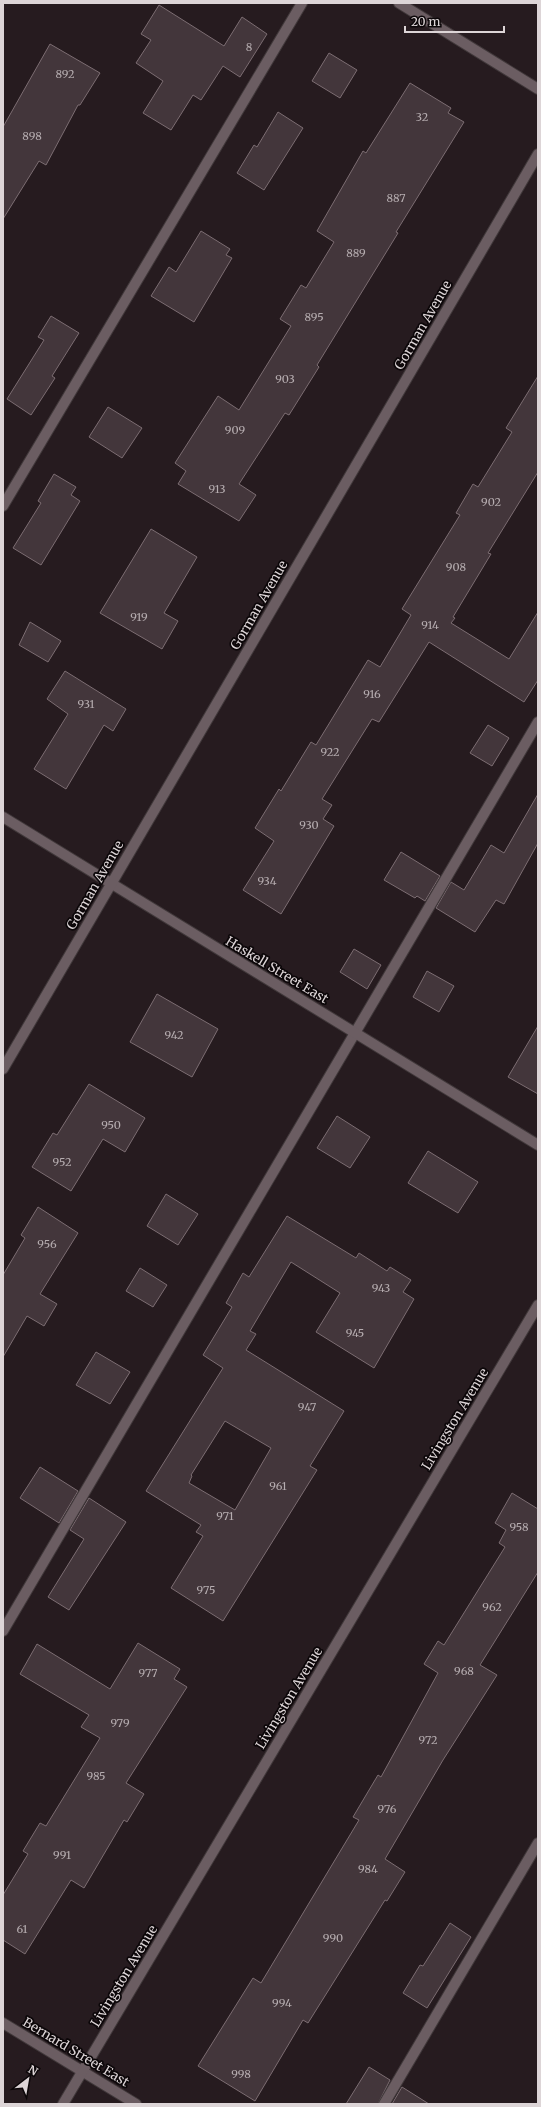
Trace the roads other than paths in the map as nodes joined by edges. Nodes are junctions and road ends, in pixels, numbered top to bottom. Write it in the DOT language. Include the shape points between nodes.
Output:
graph roads {
  1 [pos="302,3"];
  2 [pos="399,3"];
  3 [pos="538,89"];
  4 [pos="538,154"];
  5 [pos="3,506"];
  6 [pos="538,722"];
  7 [pos="3,817"];
  8 [pos="110,884"];
  9 [pos="356,1033"];
  10 [pos="3,1070"];
  11 [pos="538,1145"];
  12 [pos="538,1305"];
  13 [pos="3,1631"];
  14 [pos="538,1843"];
  15 [pos="3,2023"];
  16 [pos="82,2071"];
  17 [pos="63,2104"];
  18 [pos="136,2104"];
  19 [pos="384,2104"];
  1 -- 5 [label="street"];
  2 -- 3 [label="street"];
  4 -- 8 [label="street, Gorman Avenue"];
  6 -- 9 [label="street"];
  7 -- 8 [label="street, Haskell Street East"];
  8 -- 9 [label="street, Haskell Street East"];
  8 -- 10 [label="street, Gorman Avenue"];
  9 -- 11 [label="street, Haskell Street East"];
  9 -- 13 [label="street"];
  12 -- 16 [label="street, Livingston Avenue"];
  14 -- 19 [label="street"];
  15 -- 16 [label="street, Bernard Street East"];
  16 -- 17 [label="street, Livingston Avenue"];
  16 -- 18 [label="street, Bernard Street East"];
}
